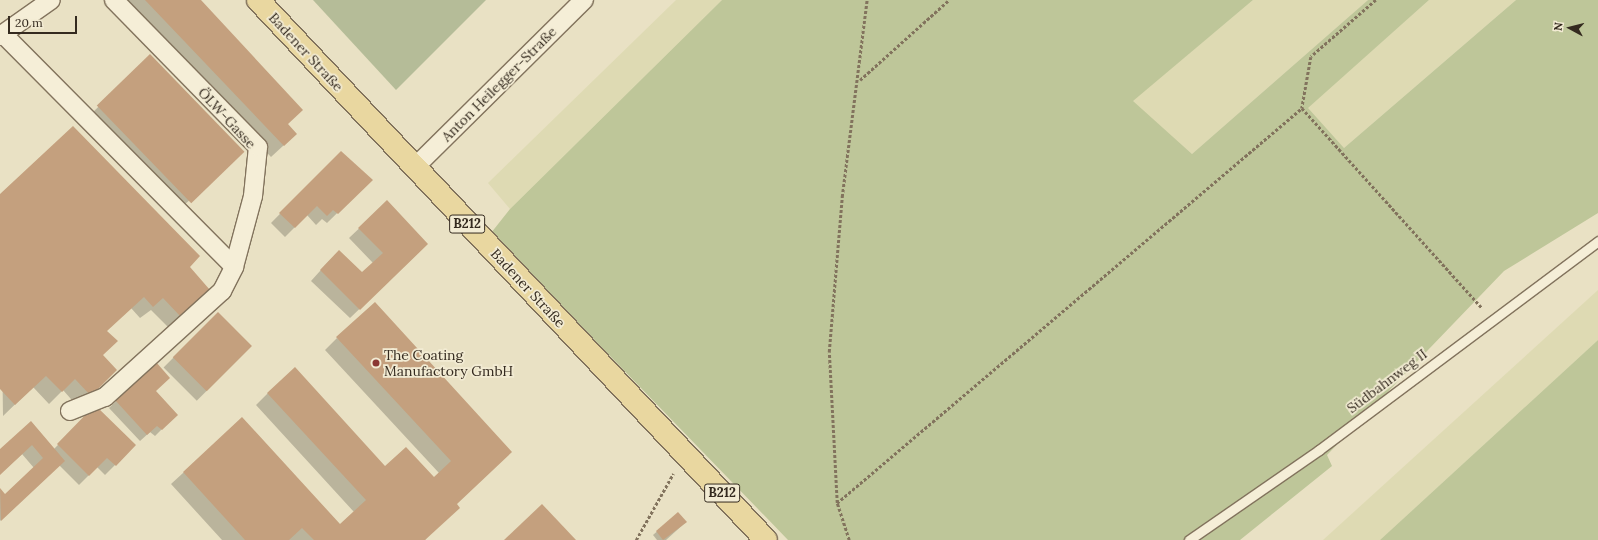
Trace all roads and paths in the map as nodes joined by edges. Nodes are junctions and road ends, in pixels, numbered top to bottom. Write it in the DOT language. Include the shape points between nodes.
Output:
graph roads {
  1 [pos="51,0"];
  2 [pos="114,0"];
  3 [pos="258,0"];
  4 [pos="584,0"];
  5 [pos="867,0"];
  6 [pos="949,0"];
  7 [pos="1376,0"];
  8 [pos="2,35"];
  9 [pos="860,80"];
  10 [pos="1302,108"];
  11 [pos="414,168"];
  12 [pos="1598,241"];
  13 [pos="234,267"];
  14 [pos="1492,319"];
  15 [pos="70,411"];
  16 [pos="686,456"];
  17 [pos="836,504"];
  18 [pos="636,540"];
  19 [pos="766,540"];
  20 [pos="849,540"];
  21 [pos="1189,540"];
  1 -- 8 [label="street"];
  2 -- 13 [label="street, ÖLW-Gasse" via="258,147 253,196"];
  3 -- 11 [label="main road, Badener Straße / B212"];
  4 -- 11 [label="street, Anton Heilegger-Straße"];
  5 -- 9 [label="path"];
  6 -- 9 [label="path"];
  7 -- 10 [label="path" via="1311,58"];
  8 -- 13 [label="street"];
  9 -- 17 [label="path" via="842,197 829,352"];
  10 -- 14 [label="path"];
  10 -- 17 [label="path"];
  11 -- 16 [label="main road, Badener Straße / B212"];
  12 -- 14 [label="lane, Südbahnweg II"];
  13 -- 15 [label="street, ÖLW-Gasse" via="222,291 105,397"];
  14 -- 21 [label="lane, Südbahnweg II" via="1318,450"];
  16 -- 18 [label="path"];
  16 -- 19 [label="main road, Badener Straße / B212"];
  17 -- 20 [label="path"];
}
